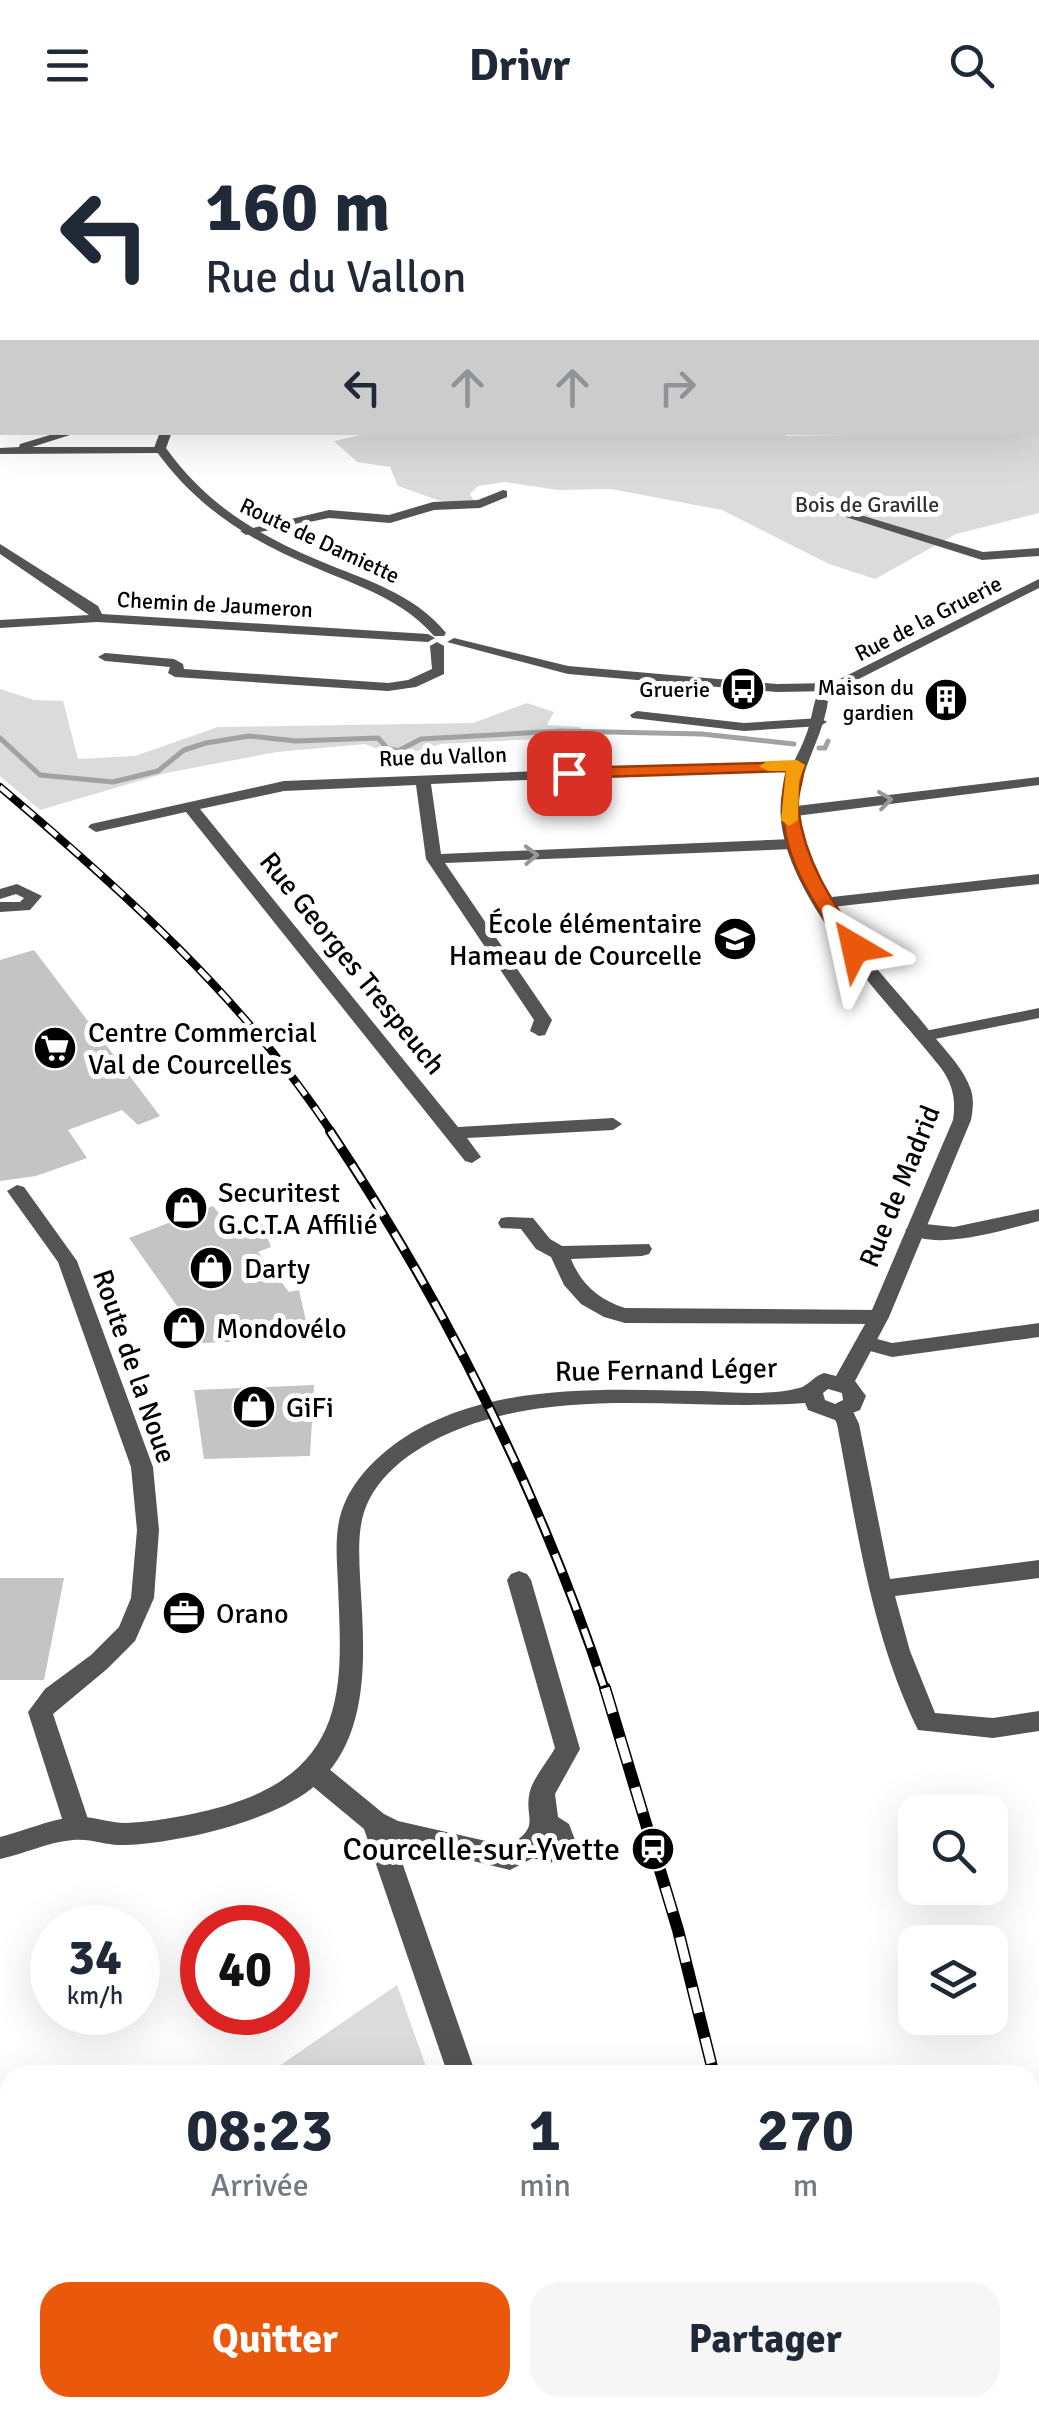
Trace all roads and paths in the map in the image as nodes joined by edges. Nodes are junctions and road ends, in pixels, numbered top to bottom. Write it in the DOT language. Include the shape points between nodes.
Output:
graph roads {
  1 [pos="64,435"];
  2 [pos="165,435"];
  3 [pos="17,450"];
  4 [pos="161,450"];
  5 [pos="0,451"];
  6 [pos="504,494"];
  7 [pos="818,504"];
  8 [pos="246,531"];
  9 [pos="0,548"];
  10 [pos="1039,552"];
  11 [pos="1039,584"];
  12 [pos="98,618"];
  13 [pos="0,624"];
  14 [pos="435,639"];
  15 [pos="105,657"];
  16 [pos="815,695"];
  17 [pos="637,715"];
  18 [pos="820,722"];
  19 [pos="797,765"];
  20 [pos="423,779"];
  21 [pos="1039,781"];
  22 [pos="190,805"];
  23 [pos="788,812"];
  24 [pos="96,827"];
  25 [pos="793,844"];
  26 [pos="434,859"];
  27 [pos="1039,879"];
  28 [pos="0,894"];
  29 [pos="823,903"];
  30 [pos="0,906"];
  31 [pos="1039,1013"];
  32 [pos="538,1031"];
  33 [pos="925,1036"];
  34 [pos="613,1124"];
  35 [pos="453,1133"];
  36 [pos="472,1157"];
  37 [pos="17,1191"];
  38 [pos="1039,1215"];
  39 [pos="508,1223"];
  40 [pos="915,1230"];
  41 [pos="642,1249"];
  42 [pos="559,1253"];
  43 [pos="879,1316"];
  44 [pos="1039,1330"];
  45 [pos="866,1343"];
  46 [pos="844,1383"];
  47 [pos="812,1395"];
  48 [pos="842,1412"];
  49 [pos="1039,1569"];
  50 [pos="519,1580"];
  51 [pos="880,1590"];
  52 [pos="1039,1722"];
  53 [pos="314,1772"];
  54 [pos="375,1822"];
  55 [pos="78,1828"];
  56 [pos="0,1848"];
  57 [pos="459,2065"];
  1 -- 3 [label="street"];
  2 -- 4 [label="street"];
  3 -- 4 [label="street"];
  3 -- 5 [label="street"];
  4 -- 8 [label="street, Route de Damiette" via="206,506"];
  6 -- 8 [label="street" via="390,519 330,514"];
  7 -- 10 [label="street" via="982,556"];
  8 -- 14 [label="street, Route de Damiette" via="370,584 429,621"];
  9 -- 12 [label="street"];
  11 -- 16 [label="street, Rue de la Gruerie" via="835,687 840,698"];
  12 -- 13 [label="street, Chemin de Jaumeron"];
  12 -- 14 [label="street, Chemin de Jaumeron"];
  14 -- 15 [label="street" via="439,671 388,687 175,673 174,663"];
  14 -- 16 [label="street, Chemin de Jaumeron" via="568,670"];
  16 -- 18 [label="street, Rue de Madrid"];
  17 -- 18 [label="street" via="744,727"];
  18 -- 19 [label="street, Rue de Madrid"];
  19 -- 20 [label="street, Rue du Vallon"];
  19 -- 23 [label="street, Rue de Madrid"];
  20 -- 22 [label="street, Rue du Vallon" via="284,786"];
  20 -- 26 [label="street"];
  23 -- 21 [label="street, one-way"];
  22 -- 24 [label="street, Rue du Vallon"];
  22 -- 35 [label="street, Rue Georges Trespeuch"];
  23 -- 25 [label="street, Rue de Madrid"];
  26 -- 25 [label="street, one-way"];
  25 -- 29 [label="street, Rue de Madrid"];
  26 -- 32 [label="street" via="542,1020"];
  27 -- 29 [label="street"];
  28 -- 30 [label="street" via="23,889 34,899 19,909"];
  29 -- 33 [label="street, Rue de Madrid"];
  31 -- 33 [label="street"];
  33 -- 40 [label="street, Rue de Madrid" via="962,1090 964,1105"];
  34 -- 35 [label="street"];
  35 -- 36 [label="street, Rue Georges Trespeuch"];
  37 -- 55 [label="street, Route de la Noue" via="72,1274 147,1495 141,1602 128,1634 40,1712"];
  38 -- 40 [label="street" via="954,1234"];
  39 -- 42 [label="street" via="526,1223"];
  40 -- 43 [label="street, Rue de Madrid"];
  41 -- 42 [label="street"];
  42 -- 43 [label="street" via="588,1303 610,1314"];
  43 -- 45 [label="street, Rue de Madrid"];
  44 -- 45 [label="street" via="892,1350"];
  45 -- 46 [label="street, Rue de Madrid"];
  46 -- 47 [label="street" via="824,1382"];
  46 -- 48 [label="street" via="855,1401"];
  47 -- 48 [label="street" via="821,1408"];
  47 -- 53 [label="street, Rue Fernand Léger" via="562,1398 471,1416 392,1457 354,1507 348,1558 353,1689 338,1736"];
  48 -- 51 [label="street"];
  49 -- 51 [label="street"];
  50 -- 54 [label="street" via="568,1749 542,1794 541,1835 510,1858"];
  51 -- 52 [label="street" via="927,1723 993,1728"];
  53 -- 54 [label="street"];
  53 -- 55 [label="street, Rue Fernand Léger" via="250,1808 124,1834"];
  54 -- 57 [label="street"];
  55 -- 56 [label="street, Rue Fernand Léger"];
}
